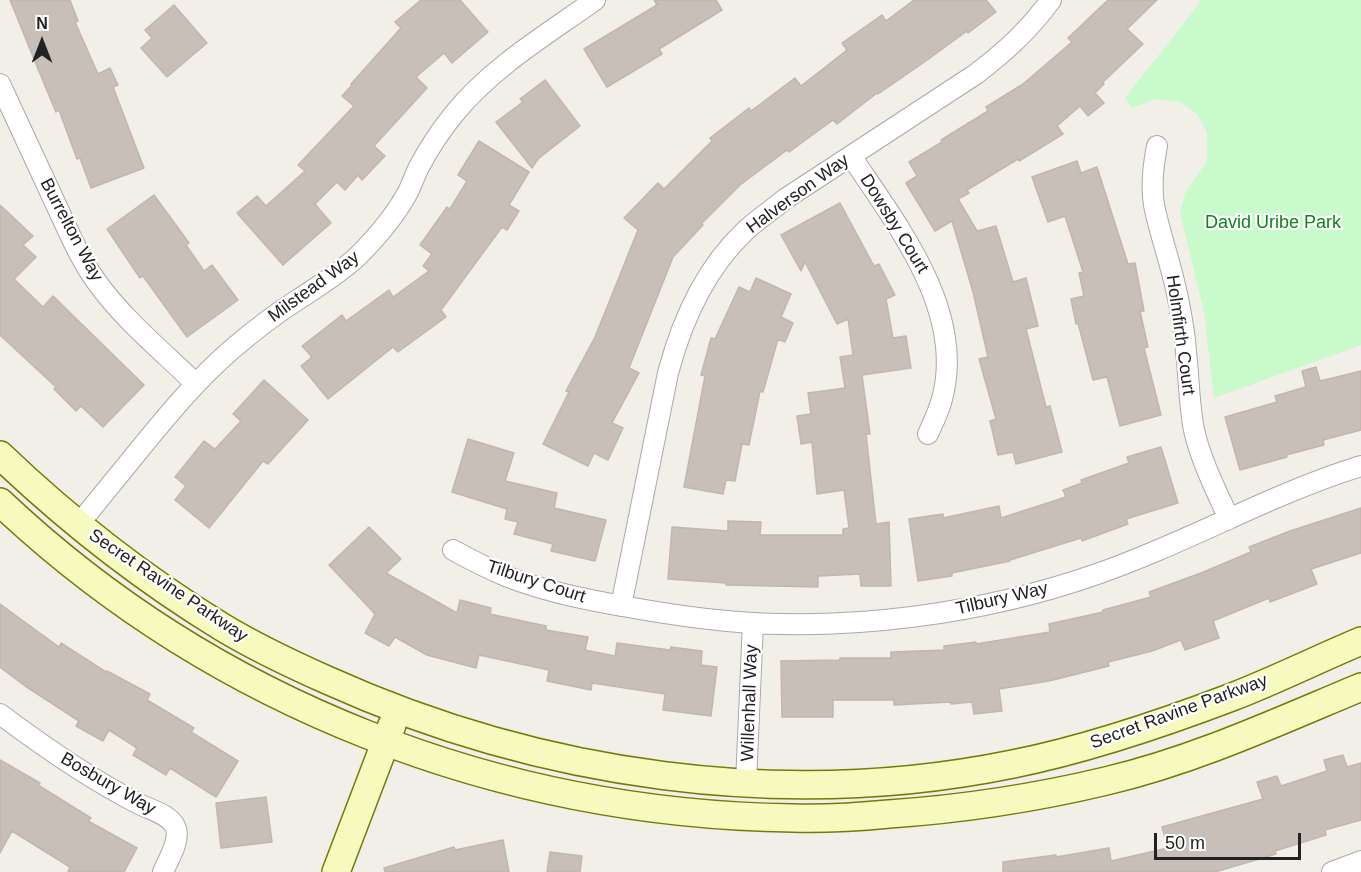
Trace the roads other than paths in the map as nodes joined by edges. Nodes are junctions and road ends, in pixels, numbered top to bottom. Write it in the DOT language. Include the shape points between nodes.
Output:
graph roads {
  1 [pos="595,0"];
  2 [pos="1051,0"];
  3 [pos="0,84"];
  4 [pos="1157,146"];
  5 [pos="851,156"];
  6 [pos="195,383"];
  7 [pos="928,434"];
  8 [pos="0,455"];
  9 [pos="1361,466"];
  10 [pos="0,502"];
  11 [pos="1229,519"];
  12 [pos="78,525"];
  13 [pos="453,550"];
  14 [pos="56,551"];
  15 [pos="621,606"];
  16 [pos="753,622"];
  17 [pos="1361,641"];
  18 [pos="1361,687"];
  19 [pos="398,710"];
  20 [pos="0,714"];
  21 [pos="385,742"];
  22 [pos="746,783"];
  23 [pos="1361,861"];
  24 [pos="163,872"];
  25 [pos="336,872"];
  26 [pos="1332,872"];
  1 -- 6 [label="street, Milstead Way" via="507,63 471,95 429,150 387,224 358,256 251,333"];
  2 -- 5 [label="street, Halverson Way" via="1002,54"];
  3 -- 6 [label="street, Burrelton Way" via="82,260 124,314"];
  4 -- 11 [label="street, Holmfirth Court" via="1154,203 1183,323 1194,432"];
  5 -- 7 [label="street, Dowsby Court" via="918,258 941,321 945,383"];
  5 -- 15 [label="street, Halverson Way" via="744,232 692,304 668,373"];
  6 -- 12 [label="street, Milstead Way"];
  8 -- 12 [label="main road, Secret Ravine Parkway"];
  9 -- 11 [label="street, Tilbury Way"];
  10 -- 14 [label="main road, Secret Ravine Parkway"];
  11 -- 16 [label="street, Tilbury Way" via="1099,573 1008,600 900,618 833,623"];
  12 -- 14 [label="main road"];
  12 -- 19 [label="main road, Secret Ravine Parkway" via="223,627 287,661"];
  13 -- 15 [label="street, Tilbury Court" via="509,577"];
  14 -- 21 [label="main road, Secret Ravine Parkway" via="156,626 212,660 301,707"];
  15 -- 16 [label="street, Tilbury Way" via="686,617"];
  16 -- 22 [label="street, Willenhall Way"];
  17 -- 22 [label="main road, Secret Ravine Parkway" via="1235,696 1154,725 1011,765 862,783"];
  18 -- 21 [label="main road, Secret Ravine Parkway" via="1203,753 1109,781 980,804 864,816 745,817 620,804 486,775"];
  19 -- 21 [label="main road"];
  19 -- 22 [label="main road, Secret Ravine Parkway" via="496,743 567,760 677,778"];
  20 -- 24 [label="street, Bosbury Way" via="87,774 169,819 176,829 176,842"];
  21 -- 25 [label="main road"];
  23 -- 26 [label="street"];
}
